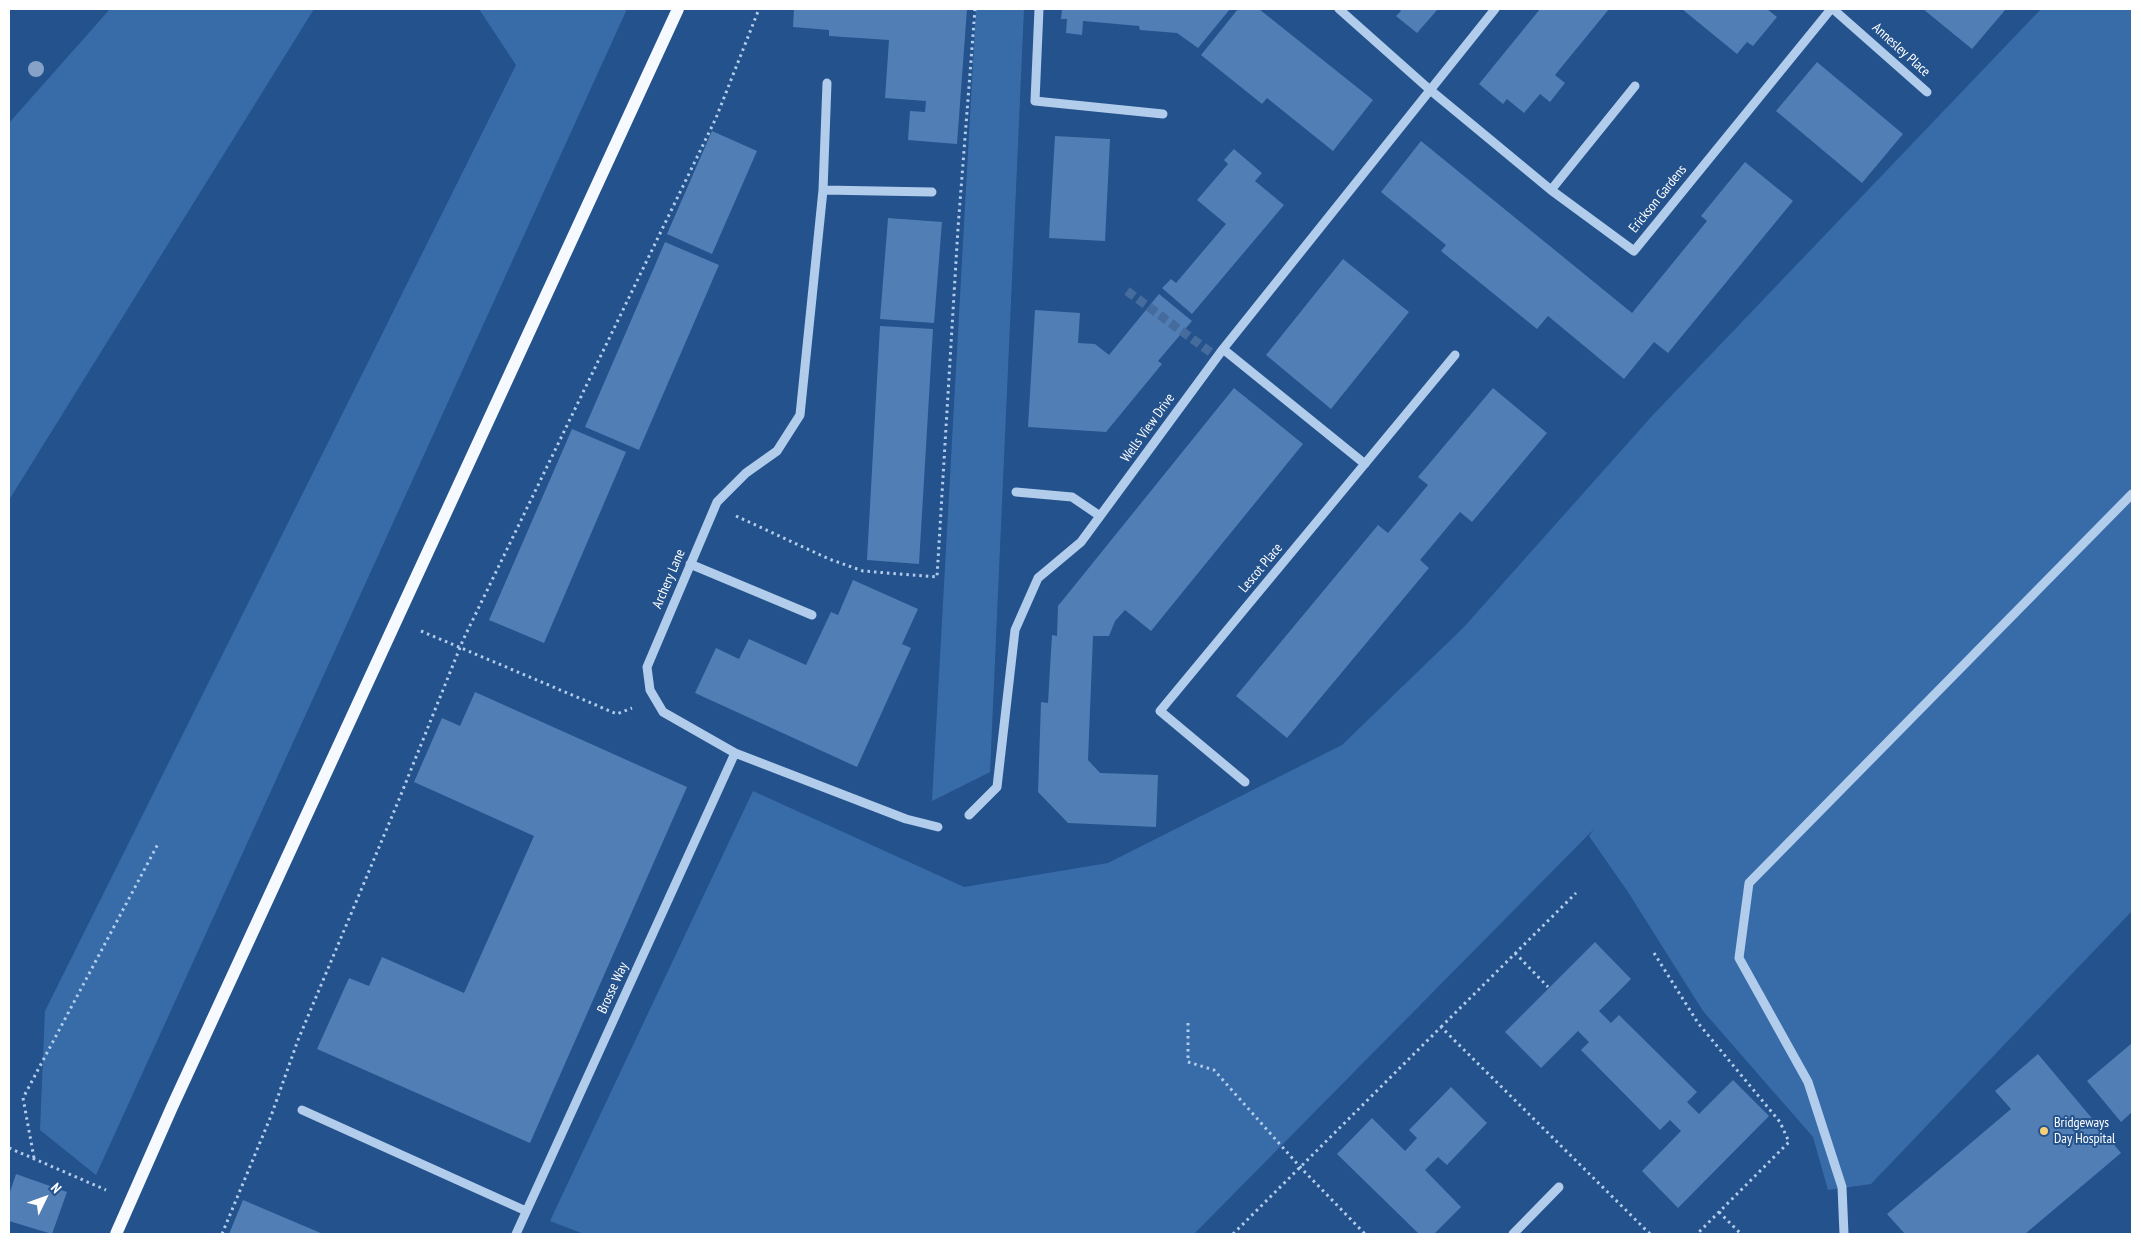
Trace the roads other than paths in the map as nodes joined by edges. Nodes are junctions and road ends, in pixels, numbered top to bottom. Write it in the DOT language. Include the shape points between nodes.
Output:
graph roads {
  1 [pos="678,9"];
  2 [pos="1039,9"];
  3 [pos="1339,9"];
  4 [pos="1495,9"];
  5 [pos="1832,9"];
  6 [pos="827,83"];
  7 [pos="1634,86"];
  8 [pos="1430,89"];
  9 [pos="1927,92"];
  10 [pos="1163,114"];
  11 [pos="823,190"];
  12 [pos="1552,190"];
  13 [pos="932,192"];
  14 [pos="1223,349"];
  15 [pos="1455,355"];
  16 [pos="1365,464"];
  17 [pos="1016,492"];
  18 [pos="2132,494"];
  19 [pos="1100,516"];
  20 [pos="690,564"];
  21 [pos="812,615"];
  22 [pos="735,752"];
  23 [pos="1244,782"];
  24 [pos="969,815"];
  25 [pos="938,827"];
  26 [pos="302,1110"];
  27 [pos="1559,1187"];
  28 [pos="526,1210"];
  29 [pos="116,1234"];
  30 [pos="516,1234"];
  31 [pos="1513,1234"];
  32 [pos="1844,1234"];
  1 -- 29 [label="main road"];
  2 -- 10 [label="street" via="1035,101"];
  3 -- 8 [label="street, Erickson Gardens"];
  4 -- 8 [label="street, Wells View Drive"];
  5 -- 9 [label="street, Annesley Place"];
  5 -- 12 [label="street, Erickson Gardens" via="1634,251"];
  6 -- 11 [label="street, Archery Lane"];
  7 -- 12 [label="street"];
  8 -- 12 [label="street, Erickson Gardens"];
  8 -- 14 [label="street, Wells View Drive"];
  11 -- 13 [label="street"];
  11 -- 20 [label="street, Archery Lane" via="800,415 778,451 746,473 715,506"];
  14 -- 16 [label="street"];
  14 -- 19 [label="street, Wells View Drive"];
  15 -- 16 [label="street, Lescot Place"];
  16 -- 23 [label="street, Lescot Place" via="1160,711"];
  17 -- 19 [label="street" via="1072,498"];
  18 -- 32 [label="street" via="1749,883 1739,958 1808,1082 1842,1187"];
  19 -- 24 [label="street, Wells View Drive" via="1081,542 1038,578 1015,630 996,787"];
  20 -- 21 [label="street"];
  20 -- 22 [label="street, Archery Lane" via="647,667 650,690 663,712"];
  22 -- 25 [label="street, Archery Lane" via="906,819"];
  22 -- 28 [label="street, Brosse Way"];
  26 -- 28 [label="street"];
  27 -- 31 [label="street"];
  28 -- 30 [label="street, Brosse Way"];
}
